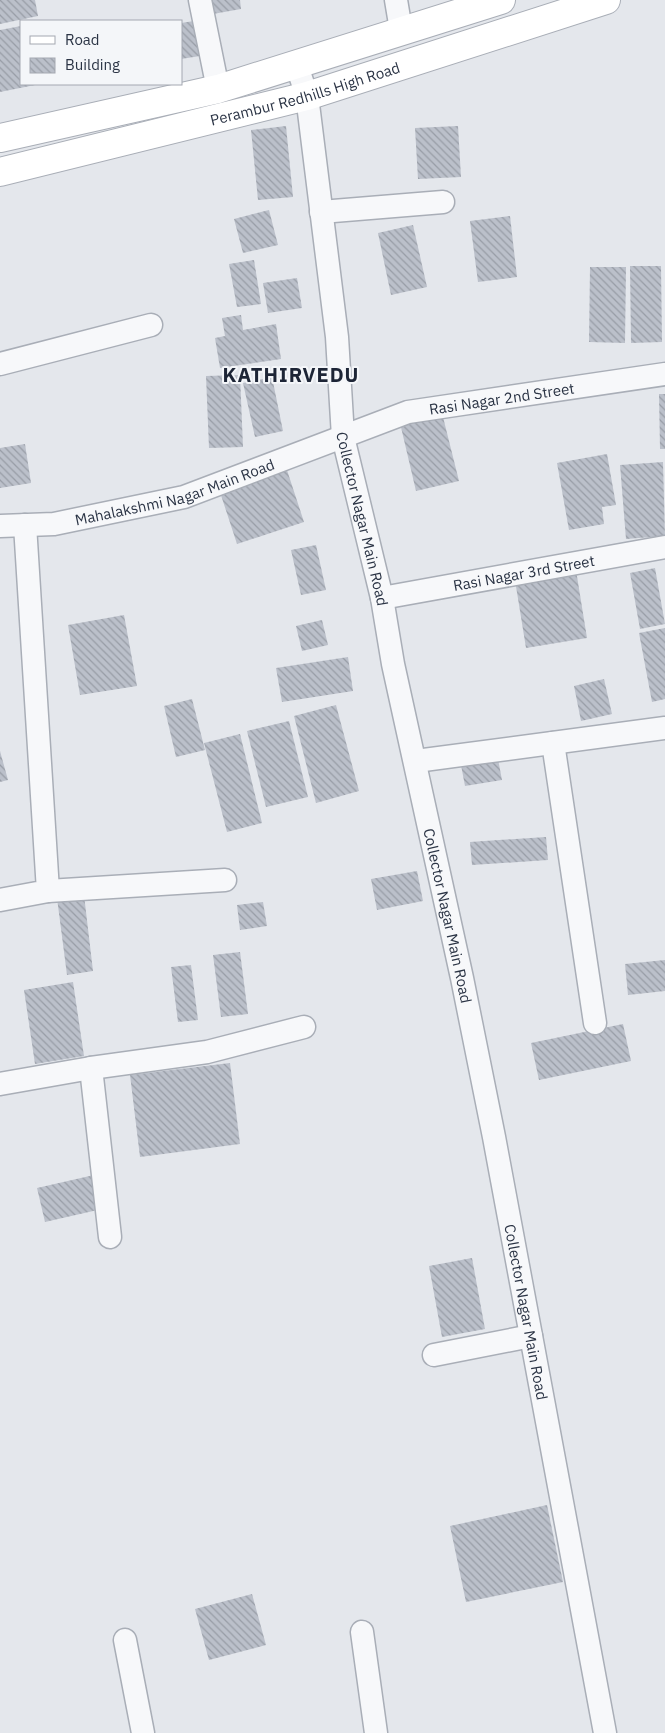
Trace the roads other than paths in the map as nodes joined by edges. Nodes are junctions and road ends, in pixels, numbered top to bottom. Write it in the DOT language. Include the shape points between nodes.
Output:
graph roads {
  1 [pos="200,0"];
  2 [pos="396,0"];
  3 [pos="500,0"];
  4 [pos="606,0"];
  5 [pos="401,30"];
  6 [pos="296,63"];
  7 [pos="218,89"];
  8 [pos="307,96"];
  9 [pos="0,138"];
  10 [pos="0,172"];
  11 [pos="443,202"];
  12 [pos="321,212"];
  13 [pos="151,325"];
  14 [pos="0,364"];
  15 [pos="665,374"];
  16 [pos="343,437"];
  17 [pos="25,525"];
  18 [pos="0,526"];
  19 [pos="665,547"];
  20 [pos="382,598"];
  21 [pos="665,728"];
  22 [pos="553,743"];
  23 [pos="416,761"];
  24 [pos="224,880"];
  25 [pos="48,891"];
  26 [pos="0,900"];
  27 [pos="595,1023"];
  28 [pos="304,1027"];
  29 [pos="91,1068"];
  30 [pos="0,1084"];
  31 [pos="110,1237"];
  32 [pos="531,1336"];
  33 [pos="434,1355"];
  34 [pos="362,1632"];
  35 [pos="125,1640"];
  36 [pos="142,1733"];
  37 [pos="376,1733"];
  38 [pos="605,1733"];
  1 -- 7 [label="street"];
  2 -- 5 [label="street"];
  3 -- 5 [label="main road, Perambur Redhills High Road"];
  4 -- 8 [label="main road, Perambur Redhills High Road"];
  5 -- 6 [label="main road, Perambur Redhills High Road"];
  6 -- 7 [label="main road, Perambur Redhills High Road"];
  6 -- 8 [label="street, Collector Nagar Main Road"];
  7 -- 9 [label="main road, Perambur Redhills High Road"];
  8 -- 10 [label="main road, Perambur Redhills High Road"];
  8 -- 12 [label="street, Collector Nagar Main Road"];
  11 -- 12 [label="street"];
  12 -- 16 [label="street, Collector Nagar Main Road" via="337,338"];
  13 -- 14 [label="street"];
  15 -- 16 [label="street, Rasi Nagar 2nd Street" via="408,412"];
  16 -- 17 [label="street, Mahalakshmi Nagar Main Road" via="184,497 54,524"];
  16 -- 20 [label="street, Collector Nagar Main Road"];
  17 -- 18 [label="street, Mahalakshmi Nagar Main Road"];
  17 -- 25 [label="street"];
  19 -- 20 [label="street, Rasi Nagar 3rd Street"];
  20 -- 23 [label="street, Collector Nagar Main Road" via="393,664"];
  21 -- 22 [label="street"];
  22 -- 23 [label="street"];
  22 -- 27 [label="street"];
  23 -- 32 [label="street, Collector Nagar Main Road"];
  24 -- 25 [label="street"];
  25 -- 26 [label="street"];
  28 -- 29 [label="street" via="206,1052"];
  29 -- 30 [label="street"];
  29 -- 31 [label="street"];
  32 -- 33 [label="street"];
  32 -- 38 [label="street, Collector Nagar Main Road"];
  34 -- 37 [label="street"];
  35 -- 36 [label="street"];
}
